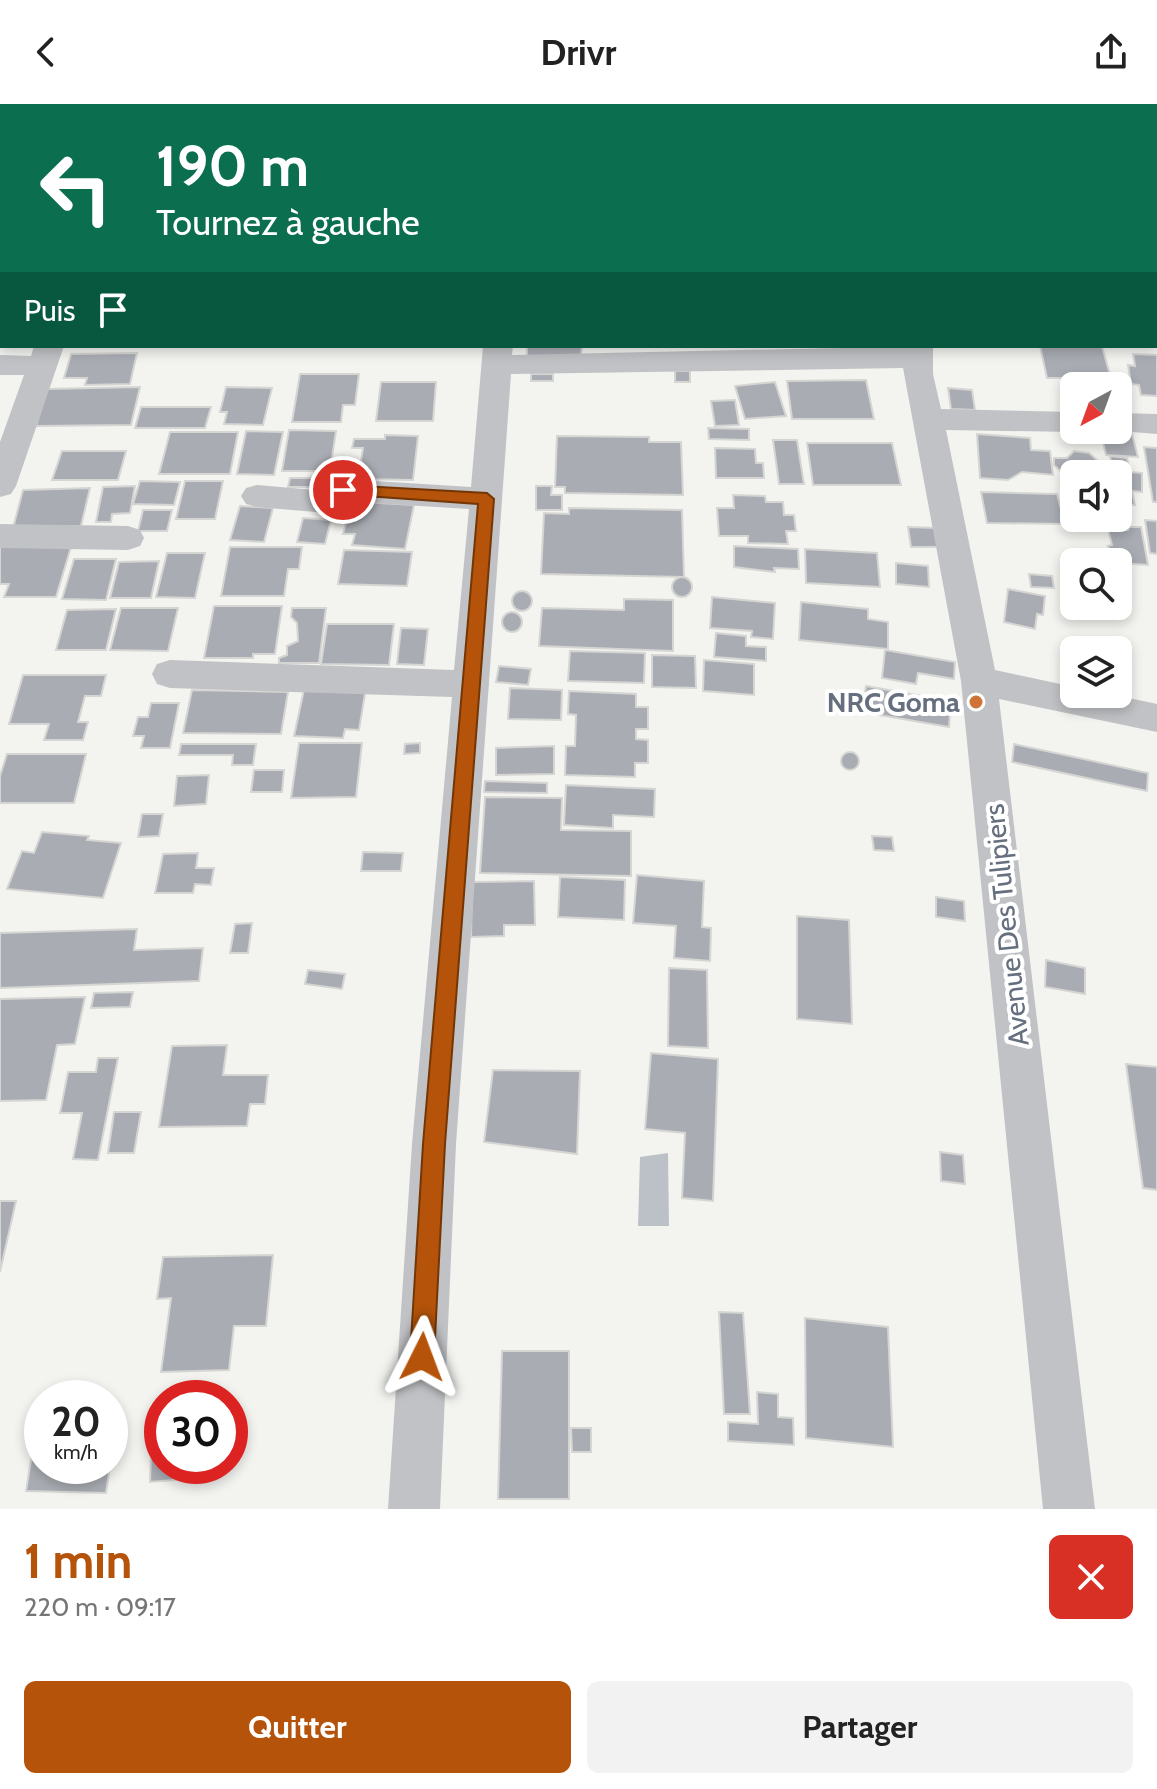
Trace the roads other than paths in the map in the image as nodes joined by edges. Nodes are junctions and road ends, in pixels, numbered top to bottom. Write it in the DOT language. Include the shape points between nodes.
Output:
graph roads {
  1 [pos="917,352"];
  2 [pos="45,356"];
  3 [pos="498,356"];
  4 [pos="0,365"];
  5 [pos="929,419"];
  6 [pos="1060,422"];
  7 [pos="1132,423"];
  8 [pos="1157,424"];
  9 [pos="0,486"];
  10 [pos="257,496"];
  11 [pos="487,499"];
  12 [pos="0,536"];
  13 [pos="128,538"];
  14 [pos="170,674"];
  15 [pos="979,681"];
  16 [pos="472,684"];
  17 [pos="1157,718"];
  18 [pos="414,1509"];
  19 [pos="1069,1509"];
  1 -- 3 [label="street"];
  1 -- 5 [label="street, Avenue Des Tulipiers"];
  2 -- 4 [label="street"];
  2 -- 9 [label="street"];
  3 -- 11 [label="street"];
  5 -- 6 [label="street"];
  5 -- 15 [label="street, Avenue Des Tulipiers"];
  7 -- 8 [label="street"];
  10 -- 11 [label="street" via="339,503 343,490"];
  11 -- 16 [label="street"];
  12 -- 13 [label="street"];
  14 -- 16 [label="street"];
  15 -- 17 [label="street"];
  15 -- 19 [label="street, Avenue Des Tulipiers"];
  16 -- 18 [label="street" via="434,1144"];
}
